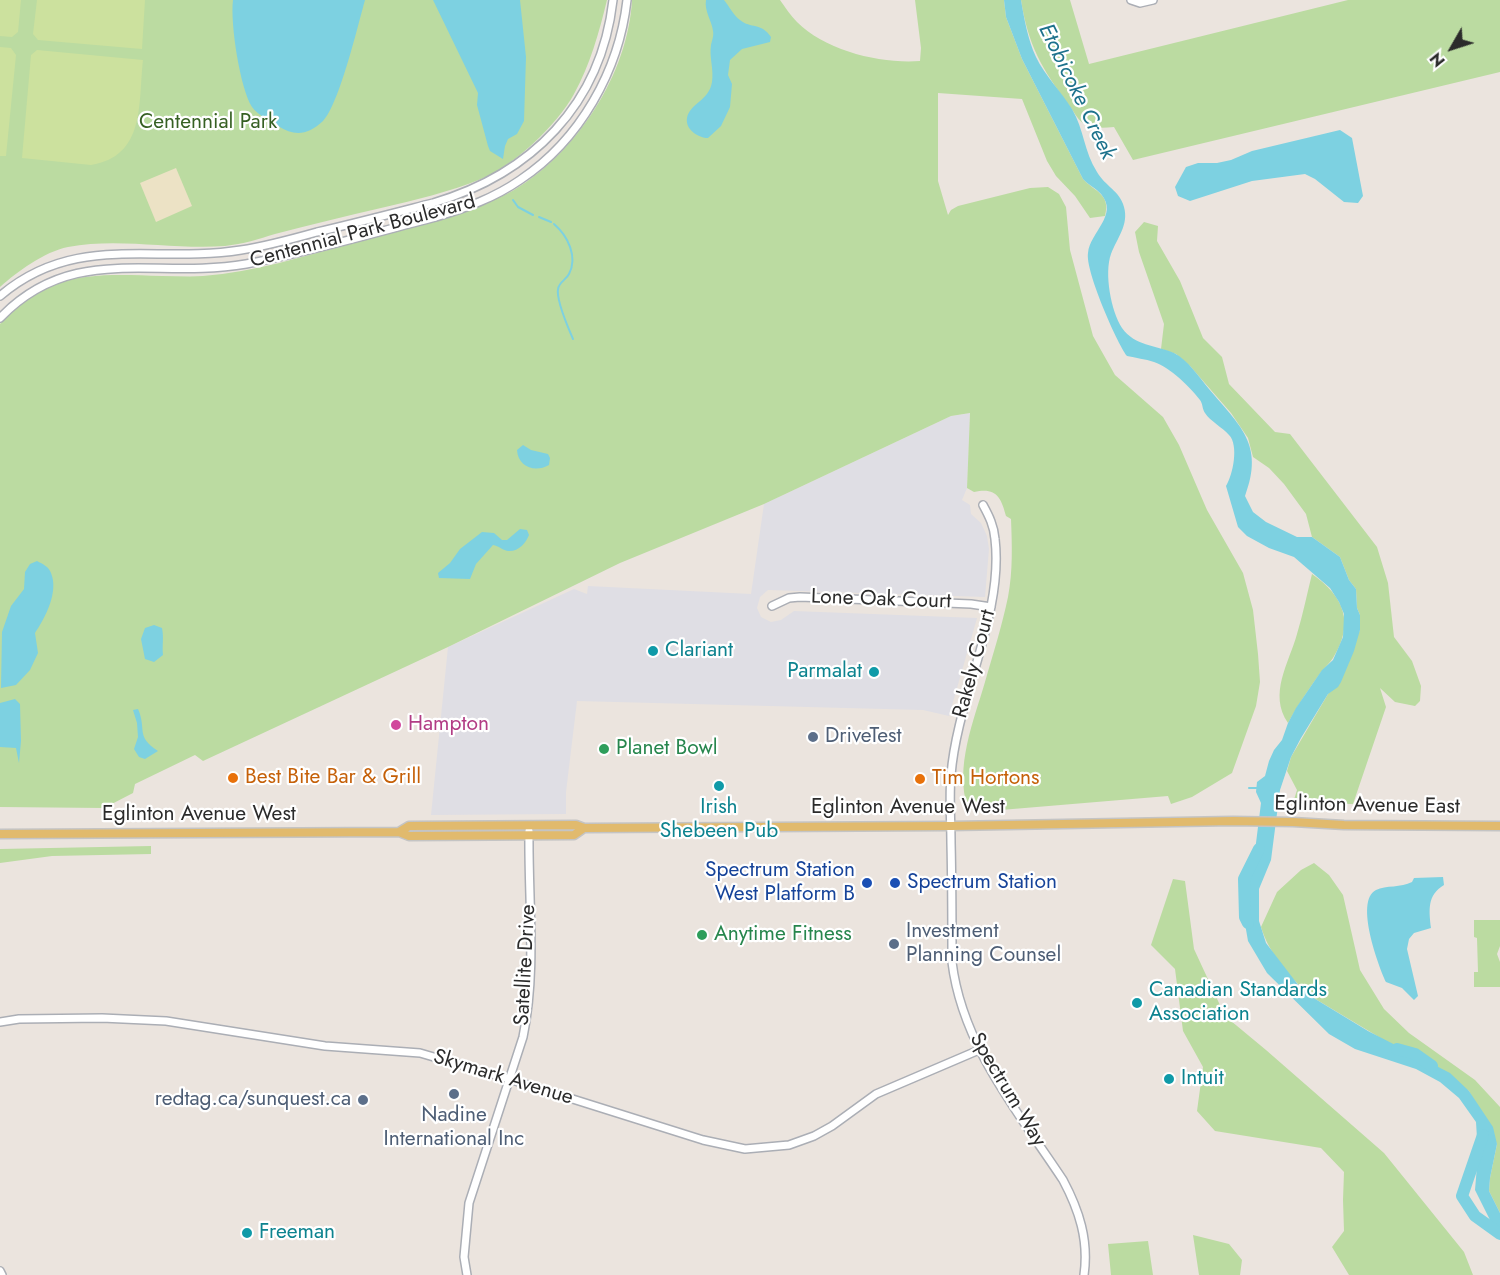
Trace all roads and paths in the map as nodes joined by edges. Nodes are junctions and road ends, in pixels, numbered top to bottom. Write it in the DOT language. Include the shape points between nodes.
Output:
graph roads {
  1 [pos="612,0"];
  2 [pos="627,0"];
  3 [pos="1131,0"];
  4 [pos="1153,0"];
  5 [pos="0,296"];
  6 [pos="0,318"];
  7 [pos="983,505"];
  8 [pos="772,606"];
  9 [pos="991,607"];
  10 [pos="1233,821"];
  11 [pos="529,825"];
  12 [pos="951,826"];
  13 [pos="1500,826"];
  14 [pos="584,828"];
  15 [pos="399,832"];
  16 [pos="0,834"];
  17 [pos="529,835"];
  18 [pos="0,1022"];
  19 [pos="979,1050"];
  20 [pos="509,1079"];
  21 [pos="467,1275"];
  22 [pos="1084,1275"];
  1 -- 5 [label="street, Centennial Park Boulevard" via="595,68 573,108 535,150 490,182 433,203 243,250 76,258 46,267"];
  2 -- 6 [label="street, Centennial Park Boulevard" via="617,50 585,114 536,168 495,195 436,217 244,264 68,274 32,291"];
  3 -- 4 [label="street"];
  7 -- 9 [label="street, Rakely Court" via="995,537"];
  8 -- 9 [label="street, Lone Oak Court" via="800,597"];
  9 -- 12 [label="street, Rakely Court" via="954,745"];
  10 -- 12 [label="main road, Eglinton Avenue West"];
  10 -- 13 [label="main road, Eglinton Avenue East"];
  11 -- 14 [label="main road, Eglinton Avenue West"];
  11 -- 15 [label="main road, Eglinton Avenue West" via="409,826"];
  11 -- 17 [label="street, Satellite Drive"];
  12 -- 14 [label="main road, Eglinton Avenue West"];
  12 -- 19 [label="street, Spectrum Way" via="954,977"];
  14 -- 17 [label="main road, Eglinton Avenue West" via="574,835"];
  15 -- 16 [label="main road, Eglinton Avenue West"];
  15 -- 17 [label="main road, Eglinton Avenue West" via="410,836"];
  17 -- 20 [label="street, Satellite Drive" via="528,1012"];
  18 -- 20 [label="street, Skymark Avenue" via="102,1017 166,1021 319,1045 420,1053"];
  19 -- 20 [label="street, Skymark Avenue" via="876,1094 814,1136 756,1149 703,1140"];
  19 -- 22 [label="street, Spectrum Way" via="1075,1202 1085,1239"];
  20 -- 21 [label="street, Satellite Drive" via="469,1203 464,1257"];
}
